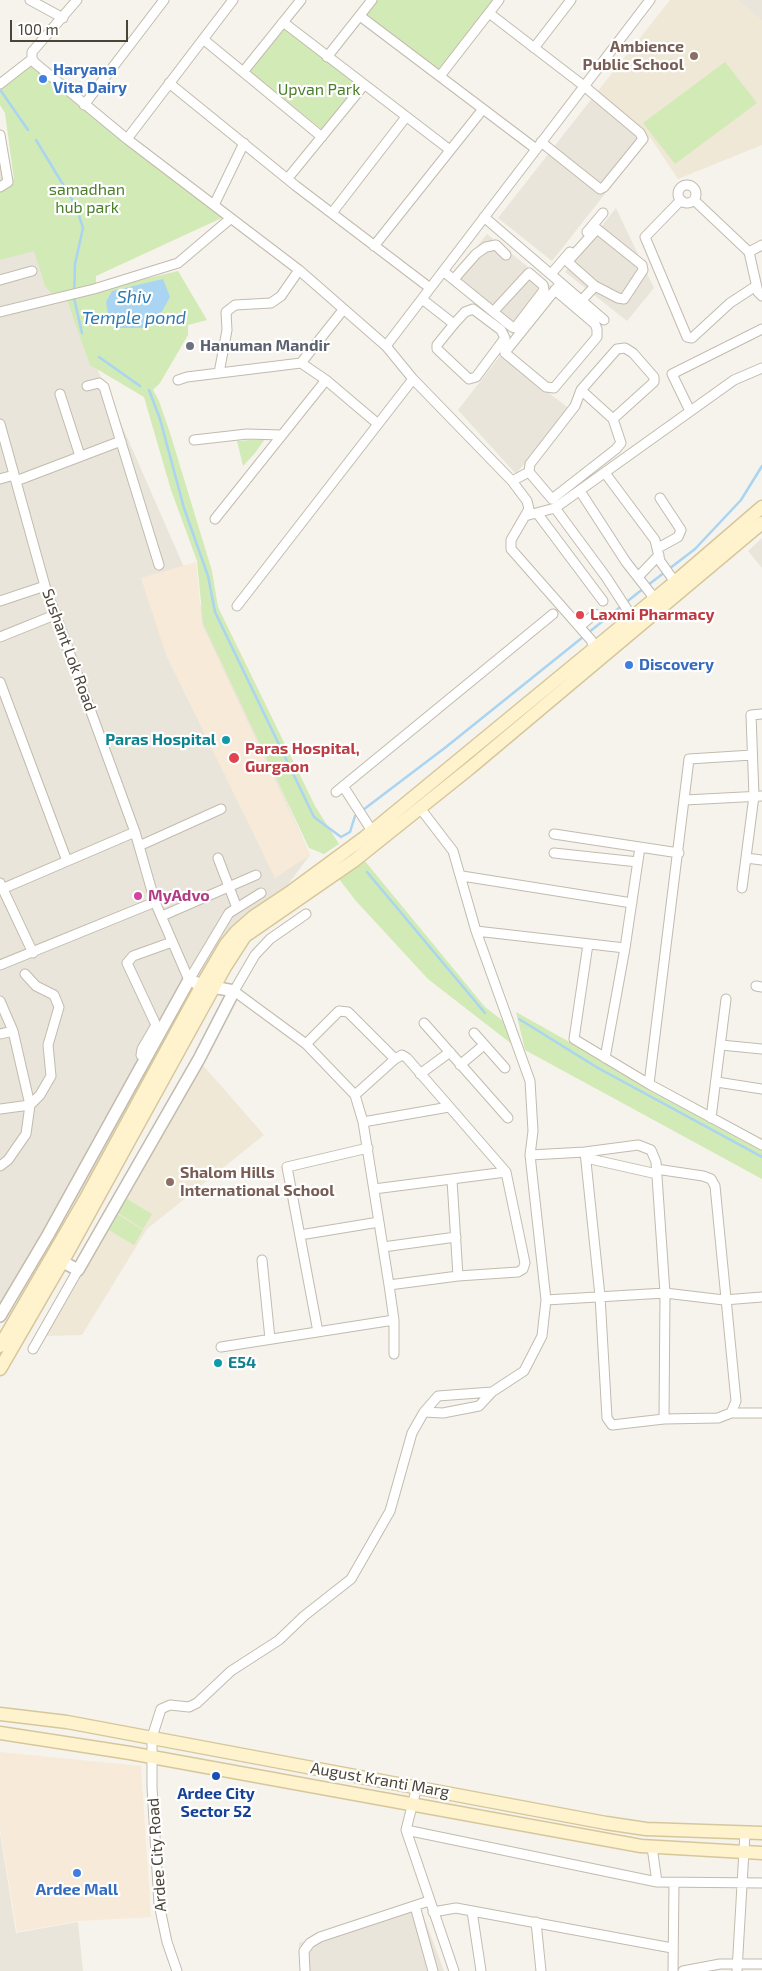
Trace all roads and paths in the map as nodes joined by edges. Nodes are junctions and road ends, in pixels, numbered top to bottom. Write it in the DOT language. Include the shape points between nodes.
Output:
graph roads {
  1 [pos="30,0"];
  2 [pos="77,0"];
  3 [pos="164,0"];
  4 [pos="233,0"];
  5 [pos="300,0"];
  6 [pos="372,0"];
  7 [pos="499,0"];
  8 [pos="572,0"];
  9 [pos="650,0"];
  10 [pos="489,14"];
  11 [pos="360,16"];
  12 [pos="62,18"];
  13 [pos="283,22"];
  14 [pos="203,39"];
  15 [pos="534,48"];
  16 [pos="327,57"];
  17 [pos="32,59"];
  18 [pos="242,72"];
  19 [pos="440,76"];
  20 [pos="169,83"];
  21 [pos="0,84"];
  22 [pos="364,86"];
  23 [pos="584,86"];
  24 [pos="84,105"];
  25 [pos="483,109"];
  26 [pos="406,117"];
  27 [pos="322,137"];
  28 [pos="126,139"];
  29 [pos="0,140"];
  30 [pos="244,144"];
  31 [pos="539,146"];
  32 [pos="450,150"];
  33 [pos="288,178"];
  34 [pos="0,187"];
  35 [pos="681,200"];
  36 [pos="694,200"];
  37 [pos="214,205"];
  38 [pos="332,213"];
  39 [pos="603,213"];
  40 [pos="484,217"];
  41 [pos="230,219"];
  42 [pos="762,245"];
  43 [pos="374,246"];
  44 [pos="749,252"];
  45 [pos="506,255"];
  46 [pos="299,270"];
  47 [pos="32,271"];
  48 [pos="443,271"];
  49 [pos="551,274"];
  50 [pos="454,279"];
  51 [pos="0,280"];
  52 [pos="558,286"];
  53 [pos="595,286"];
  54 [pos="756,286"];
  55 [pos="430,288"];
  56 [pos="762,296"];
  57 [pos="422,299"];
  58 [pos="582,300"];
  59 [pos="343,310"];
  60 [pos="0,312"];
  61 [pos="494,312"];
  62 [pos="604,320"];
  63 [pos="454,324"];
  64 [pos="762,329"];
  65 [pos="386,346"];
  66 [pos="301,363"];
  67 [pos="762,368"];
  68 [pos="219,373"];
  69 [pos="414,379"];
  70 [pos="178,380"];
  71 [pos="326,380"];
  72 [pos="87,386"];
  73 [pos="581,390"];
  74 [pos="60,394"];
  75 [pos="690,412"];
  76 [pos="613,419"];
  77 [pos="0,424"];
  78 [pos="378,424"];
  79 [pos="282,435"];
  80 [pos="194,440"];
  81 [pos="121,441"];
  82 [pos="80,456"];
  83 [pos="529,472"];
  84 [pos="605,473"];
  85 [pos="15,478"];
  86 [pos="0,479"];
  87 [pos="512,481"];
  88 [pos="580,491"];
  89 [pos="660,498"];
  90 [pos="762,507"];
  91 [pos="555,508"];
  92 [pos="537,513"];
  93 [pos="525,516"];
  94 [pos="215,519"];
  95 [pos="762,523"];
  96 [pos="659,555"];
  97 [pos="159,565"];
  98 [pos="672,578"];
  99 [pos="45,586"];
  100 [pos="646,588"];
  101 [pos="0,601"];
  102 [pos="603,601"];
  103 [pos="237,606"];
  104 [pos="629,613"];
  105 [pos="57,614"];
  106 [pos="553,614"];
  107 [pos="595,614"];
  108 [pos="581,628"];
  109 [pos="0,637"];
  110 [pos="593,644"];
  111 [pos="0,682"];
  112 [pos="762,714"];
  113 [pos="752,755"];
  114 [pos="343,786"];
  115 [pos="336,792"];
  116 [pos="758,796"];
  117 [pos="685,800"];
  118 [pos="420,808"];
  119 [pos="222,809"];
  120 [pos="372,831"];
  121 [pos="135,832"];
  122 [pos="554,834"];
  123 [pos="139,846"];
  124 [pos="640,847"];
  125 [pos="554,853"];
  126 [pos="679,853"];
  127 [pos="218,858"];
  128 [pos="746,858"];
  129 [pos="762,860"];
  130 [pos="67,861"];
  131 [pos="638,862"];
  132 [pos="256,875"];
  133 [pos="462,876"];
  134 [pos="1,886"];
  135 [pos="229,887"];
  136 [pos="742,888"];
  137 [pos="261,893"];
  138 [pos="156,902"];
  139 [pos="632,903"];
  140 [pos="237,908"];
  141 [pos="306,914"];
  142 [pos="162,916"];
  143 [pos="476,931"];
  144 [pos="172,942"];
  145 [pos="588,944"];
  146 [pos="625,948"];
  147 [pos="32,953"];
  148 [pos="0,965"];
  149 [pos="25,974"];
  150 [pos="189,980"];
  151 [pos="208,986"];
  152 [pos="233,993"];
  153 [pos="726,999"];
  154 [pos="0,1001"];
  155 [pos="424,1023"];
  156 [pos="13,1031"];
  157 [pos="0,1034"];
  158 [pos="474,1034"];
  159 [pos="306,1044"];
  160 [pos="484,1045"];
  161 [pos="721,1045"];
  162 [pos="762,1049"];
  163 [pos="450,1052"];
  164 [pos="605,1058"];
  165 [pos="145,1059"];
  166 [pos="394,1059"];
  167 [pos="460,1065"];
  168 [pos="505,1068"];
  169 [pos="420,1074"];
  170 [pos="717,1082"];
  171 [pos="649,1084"];
  172 [pos="762,1089"];
  173 [pos="355,1095"];
  174 [pos="30,1105"];
  175 [pos="449,1107"];
  176 [pos="0,1109"];
  177 [pos="508,1118"];
  178 [pos="710,1118"];
  179 [pos="363,1122"];
  180 [pos="762,1145"];
  181 [pos="368,1148"];
  182 [pos="530,1155"];
  183 [pos="586,1155"];
  184 [pos="0,1166"];
  185 [pos="506,1172"];
  186 [pos="656,1172"];
  187 [pos="452,1180"];
  188 [pos="374,1189"];
  189 [pos="380,1222"];
  190 [pos="300,1235"];
  191 [pos="456,1237"];
  192 [pos="383,1247"];
  193 [pos="262,1260"];
  194 [pos="63,1262"];
  195 [pos="78,1270"];
  196 [pos="458,1276"];
  197 [pos="390,1285"];
  198 [pos="665,1294"];
  199 [pos="600,1296"];
  200 [pos="762,1297"];
  201 [pos="546,1300"];
  202 [pos="724,1300"];
  203 [pos="0,1316"];
  204 [pos="394,1320"];
  205 [pos="318,1332"];
  206 [pos="270,1339"];
  207 [pos="0,1345"];
  208 [pos="221,1347"];
  209 [pos="33,1350"];
  210 [pos="394,1354"];
  211 [pos="0,1369"];
  212 [pos="492,1392"];
  213 [pos="424,1412"];
  214 [pos="731,1413"];
  215 [pos="762,1413"];
  216 [pos="664,1419"];
  217 [pos="0,1714"];
  218 [pos="0,1733"];
  219 [pos="152,1737"];
  220 [pos="150,1757"];
  221 [pos="416,1786"];
  222 [pos="412,1804"];
  223 [pos="406,1830"];
  224 [pos="745,1832"];
  225 [pos="762,1833"];
  226 [pos="652,1847"];
  227 [pos="744,1851"];
  228 [pos="762,1853"];
  229 [pos="657,1882"];
  230 [pos="742,1882"];
  231 [pos="674,1883"];
  232 [pos="762,1883"];
  233 [pos="429,1900"];
  234 [pos="415,1906"];
  235 [pos="472,1911"];
  236 [pos="433,1912"];
  237 [pos="536,1922"];
  238 [pos="672,1948"];
  239 [pos="762,1964"];
  240 [pos="738,1967"];
  241 [pos="177,1971"];
  242 [pos="305,1971"];
  243 [pos="432,1971"];
  244 [pos="454,1971"];
  245 [pos="481,1971"];
  246 [pos="541,1971"];
  247 [pos="673,1971"];
  248 [pos="683,1971"];
  1 -- 12 [label="street"];
  2 -- 12 [label="street"];
  3 -- 24 [label="street"];
  4 -- 14 [label="street"];
  5 -- 13 [label="street"];
  6 -- 11 [label="street"];
  7 -- 10 [label="street"];
  8 -- 15 [label="street"];
  9 -- 23 [label="street"];
  10 -- 15 [label="street"];
  10 -- 19 [label="street"];
  11 -- 16 [label="street"];
  11 -- 19 [label="street"];
  12 -- 17 [label="street" via="32,52"];
  13 -- 16 [label="street"];
  13 -- 18 [label="street"];
  14 -- 18 [label="street"];
  14 -- 20 [label="street"];
  15 -- 23 [label="street"];
  16 -- 22 [label="street"];
  17 -- 21 [label="street"];
  17 -- 24 [label="street"];
  18 -- 27 [label="street"];
  19 -- 25 [label="street"];
  20 -- 28 [label="street"];
  20 -- 30 [label="street"];
  22 -- 26 [label="street"];
  22 -- 27 [label="street"];
  23 -- 31 [label="street"];
  23 -- 31 [label="street" via="643,139 600,188"];
  24 -- 28 [label="street"];
  25 -- 31 [label="street"];
  25 -- 32 [label="street"];
  26 -- 32 [label="street"];
  26 -- 38 [label="street"];
  27 -- 33 [label="street"];
  28 -- 37 [label="street"];
  29 -- 34 [label="street" via="8,182"];
  30 -- 33 [label="street"];
  30 -- 37 [label="street"];
  31 -- 40 [label="street"];
  32 -- 43 [label="street"];
  33 -- 38 [label="street"];
  35 -- 36 [label="street" via="686,203"];
  35 -- 36 [label="street" via="678,192 687,185 695,189"];
  35 -- 54 [label="street" via="645,237 687,337 692,338 730,303"];
  36 -- 44 [label="street"];
  37 -- 41 [label="street"];
  38 -- 43 [label="street"];
  39 -- 49 [label="street"];
  40 -- 48 [label="street"];
  40 -- 49 [label="street"];
  41 -- 46 [label="street"];
  41 -- 60 [label="street" via="178,262"];
  42 -- 44 [label="street"];
  43 -- 55 [label="street"];
  44 -- 54 [label="street"];
  45 -- 50 [label="street" via="496,245 486,247"];
  46 -- 59 [label="street"];
  46 -- 68 [label="street" via="271,303 235,305 226,312 227,330"];
  47 -- 51 [label="street"];
  48 -- 50 [label="street"];
  48 -- 55 [label="street"];
  49 -- 52 [label="street"];
  50 -- 61 [label="street"];
  52 -- 52 [label="street" via="505,353 546,387 554,388 597,337 595,324"];
  52 -- 58 [label="street"];
  53 -- 53 [label="street" via="569,263 597,229 644,270 624,299"];
  53 -- 58 [label="street"];
  54 -- 56 [label="street"];
  55 -- 57 [label="street"];
  57 -- 63 [label="street"];
  57 -- 65 [label="street"];
  58 -- 62 [label="street"];
  59 -- 65 [label="street"];
  59 -- 66 [label="street"];
  61 -- 61 [label="street" via="514,328 544,287 528,274"];
  63 -- 63 [label="street" via="465,312 473,309 503,333 505,338 476,377 469,379 438,352 437,345"];
  64 -- 75 [label="street" via="672,374"];
  65 -- 69 [label="street"];
  66 -- 68 [label="street"];
  66 -- 71 [label="street"];
  67 -- 75 [label="street" via="734,380"];
  68 -- 70 [label="street"];
  69 -- 78 [label="street"];
  69 -- 87 [label="street"];
  71 -- 78 [label="street"];
  71 -- 79 [label="street"];
  72 -- 81 [label="street" via="99,383 104,387"];
  73 -- 76 [label="street"];
  73 -- 76 [label="street" via="617,349 625,348 633,353 648,368 654,382"];
  73 -- 83 [label="street" via="575,406 530,464"];
  74 -- 82 [label="street"];
  75 -- 84 [label="street"];
  76 -- 83 [label="street" via="621,443 558,496 552,499 546,495"];
  77 -- 85 [label="street, Sushant Lok Road"];
  78 -- 103 [label="street"];
  79 -- 80 [label="street" via="247,434"];
  79 -- 94 [label="street"];
  81 -- 82 [label="street"];
  81 -- 97 [label="street"];
  82 -- 85 [label="street"];
  83 -- 87 [label="street"];
  84 -- 88 [label="street"];
  84 -- 96 [label="street"];
  85 -- 86 [label="street"];
  85 -- 99 [label="street, Sushant Lok Road"];
  87 -- 93 [label="street" via="530,509"];
  88 -- 91 [label="street"];
  88 -- 100 [label="street"];
  89 -- 96 [label="street" via="681,530"];
  90 -- 98 [label="main road"];
  91 -- 92 [label="street"];
  91 -- 104 [label="street"];
  92 -- 93 [label="street"];
  92 -- 102 [label="street"];
  93 -- 108 [label="street" via="511,540 511,549"];
  95 -- 118 [label="main road"];
  96 -- 98 [label="street"];
  96 -- 100 [label="street"];
  98 -- 100 [label="main road"];
  99 -- 101 [label="street"];
  99 -- 105 [label="street, Sushant Lok Road"];
  100 -- 104 [label="main road"];
  104 -- 110 [label="main road"];
  105 -- 109 [label="street"];
  105 -- 121 [label="street, Sushant Lok Road"];
  106 -- 114 [label="street"];
  107 -- 108 [label="street"];
  108 -- 110 [label="street"];
  110 -- 120 [label="main road"];
  111 -- 130 [label="street"];
  112 -- 113 [label="street" via="751,715"];
  113 -- 116 [label="street"];
  113 -- 117 [label="street" via="689,759"];
  114 -- 115 [label="street"];
  114 -- 120 [label="street"];
  116 -- 117 [label="street"];
  116 -- 128 [label="street"];
  117 -- 126 [label="street"];
  118 -- 133 [label="street" via="453,851"];
  118 -- 151 [label="main road" via="355,860 245,936"];
  119 -- 123 [label="street"];
  120 -- 151 [label="main road" via="290,893 252,916 226,944"];
  121 -- 123 [label="street, Sushant Lok Road"];
  121 -- 130 [label="street"];
  122 -- 124 [label="street"];
  123 -- 138 [label="street, Sushant Lok Road"];
  124 -- 126 [label="street"];
  124 -- 131 [label="street"];
  125 -- 131 [label="street"];
  126 -- 171 [label="street"];
  127 -- 135 [label="street"];
  128 -- 129 [label="street"];
  128 -- 136 [label="street"];
  130 -- 134 [label="street"];
  131 -- 139 [label="street"];
  132 -- 135 [label="street"];
  133 -- 139 [label="street"];
  133 -- 143 [label="street"];
  134 -- 147 [label="street"];
  135 -- 140 [label="street"];
  135 -- 142 [label="street"];
  137 -- 140 [label="street"];
  138 -- 142 [label="street, Sushant Lok Road"];
  138 -- 147 [label="street"];
  139 -- 146 [label="street"];
  140 -- 150 [label="street" via="222,922"];
  141 -- 152 [label="street" via="270,939 255,955"];
  142 -- 144 [label="street, Sushant Lok Road"];
  143 -- 145 [label="street"];
  143 -- 182 [label="street" via="530,1081"];
  144 -- 150 [label="street, Sushant Lok Road"];
  144 -- 165 [label="street" via="132,956 127,963 156,1025 140,1055"];
  145 -- 146 [label="street"];
  145 -- 164 [label="street" via="574,1039"];
  146 -- 164 [label="street"];
  147 -- 148 [label="street"];
  149 -- 174 [label="street" via="36,986 54,995 59,1008 48,1046 51,1076"];
  150 -- 151 [label="street"];
  150 -- 165 [label="street"];
  151 -- 152 [label="street"];
  151 -- 194 [label="main road"];
  151 -- 207 [label="main road"];
  152 -- 159 [label="street"];
  152 -- 195 [label="street" via="199,1059"];
  153 -- 161 [label="street"];
  154 -- 156 [label="street"];
  155 -- 163 [label="street"];
  156 -- 157 [label="street"];
  156 -- 174 [label="street"];
  158 -- 160 [label="street"];
  159 -- 166 [label="street" via="339,1011 348,1012"];
  159 -- 173 [label="street"];
  160 -- 167 [label="street"];
  160 -- 168 [label="street"];
  161 -- 162 [label="street"];
  161 -- 170 [label="street"];
  163 -- 167 [label="street"];
  163 -- 169 [label="street"];
  164 -- 171 [label="street"];
  165 -- 203 [label="street"];
  166 -- 169 [label="street" via="402,1055"];
  166 -- 173 [label="street"];
  167 -- 177 [label="street"];
  169 -- 175 [label="street"];
  170 -- 172 [label="street"];
  170 -- 178 [label="street"];
  171 -- 178 [label="street"];
  173 -- 179 [label="street"];
  174 -- 176 [label="street"];
  174 -- 184 [label="street" via="26,1134"];
  175 -- 179 [label="street"];
  175 -- 185 [label="street"];
  178 -- 180 [label="street"];
  179 -- 181 [label="street"];
  181 -- 188 [label="street"];
  181 -- 190 [label="street" via="287,1166"];
  182 -- 183 [label="street"];
  182 -- 201 [label="street"];
  183 -- 186 [label="street"];
  183 -- 186 [label="street" via="638,1145 650,1150"];
  183 -- 199 [label="street"];
  185 -- 187 [label="street"];
  185 -- 196 [label="street" via="525,1263 523,1269"];
  186 -- 198 [label="street"];
  186 -- 202 [label="street" via="711,1178 715,1186"];
  187 -- 188 [label="street"];
  187 -- 191 [label="street"];
  188 -- 189 [label="street"];
  189 -- 190 [label="street"];
  189 -- 192 [label="street"];
  190 -- 205 [label="street"];
  191 -- 192 [label="street"];
  191 -- 196 [label="street"];
  192 -- 197 [label="street"];
  193 -- 206 [label="street"];
  194 -- 195 [label="street"];
  194 -- 211 [label="main road"];
  195 -- 209 [label="street"];
  196 -- 197 [label="street"];
  197 -- 204 [label="street"];
  198 -- 199 [label="street"];
  198 -- 202 [label="street"];
  198 -- 216 [label="street"];
  199 -- 201 [label="street"];
  199 -- 216 [label="street" via="609,1423"];
  200 -- 202 [label="street"];
  201 -- 212 [label="street" via="542,1336 524,1372"];
  202 -- 214 [label="street" via="736,1401"];
  204 -- 205 [label="street"];
  204 -- 210 [label="street"];
  205 -- 206 [label="street"];
  206 -- 208 [label="street"];
  212 -- 213 [label="street" via="479,1406 443,1413"];
  212 -- 213 [label="street" via="438,1396"];
  213 -- 219 [label="street, Ardee City Road" via="412,1433 390,1511 351,1579 304,1616 280,1640 231,1671 197,1703 189,1707 161,1709"];
  214 -- 215 [label="street"];
  214 -- 216 [label="street" via="718,1418"];
  217 -- 219 [label="main road, August Kranti Marg"];
  218 -- 220 [label="main road, August Kranti Marg"];
  219 -- 220 [label="street, Ardee City Road"];
  219 -- 221 [label="main road, August Kranti Marg"];
  220 -- 222 [label="main road, August Kranti Marg"];
  220 -- 241 [label="street, Ardee City Road" via="159,1904 166,1942"];
  221 -- 222 [label="street"];
  221 -- 224 [label="main road, August Kranti Marg" via="646,1829"];
  222 -- 223 [label="street"];
  222 -- 226 [label="main road, August Kranti Marg"];
  223 -- 229 [label="street"];
  223 -- 233 [label="street"];
  224 -- 225 [label="main road, August Kranti Marg"];
  224 -- 227 [label="street"];
  226 -- 227 [label="main road, August Kranti Marg"];
  226 -- 229 [label="street"];
  227 -- 228 [label="main road, August Kranti Marg"];
  227 -- 230 [label="street"];
  229 -- 231 [label="street"];
  230 -- 231 [label="street"];
  230 -- 232 [label="street"];
  230 -- 240 [label="street"];
  231 -- 238 [label="street"];
  233 -- 234 [label="street"];
  233 -- 236 [label="street"];
  234 -- 242 [label="street" via="320,1937 304,1951"];
  234 -- 243 [label="street"];
  235 -- 236 [label="street" via="456,1908"];
  235 -- 237 [label="street"];
  235 -- 245 [label="street"];
  236 -- 244 [label="street"];
  237 -- 238 [label="street"];
  237 -- 246 [label="street"];
  238 -- 247 [label="street"];
  239 -- 240 [label="street"];
  240 -- 248 [label="street"];
}
